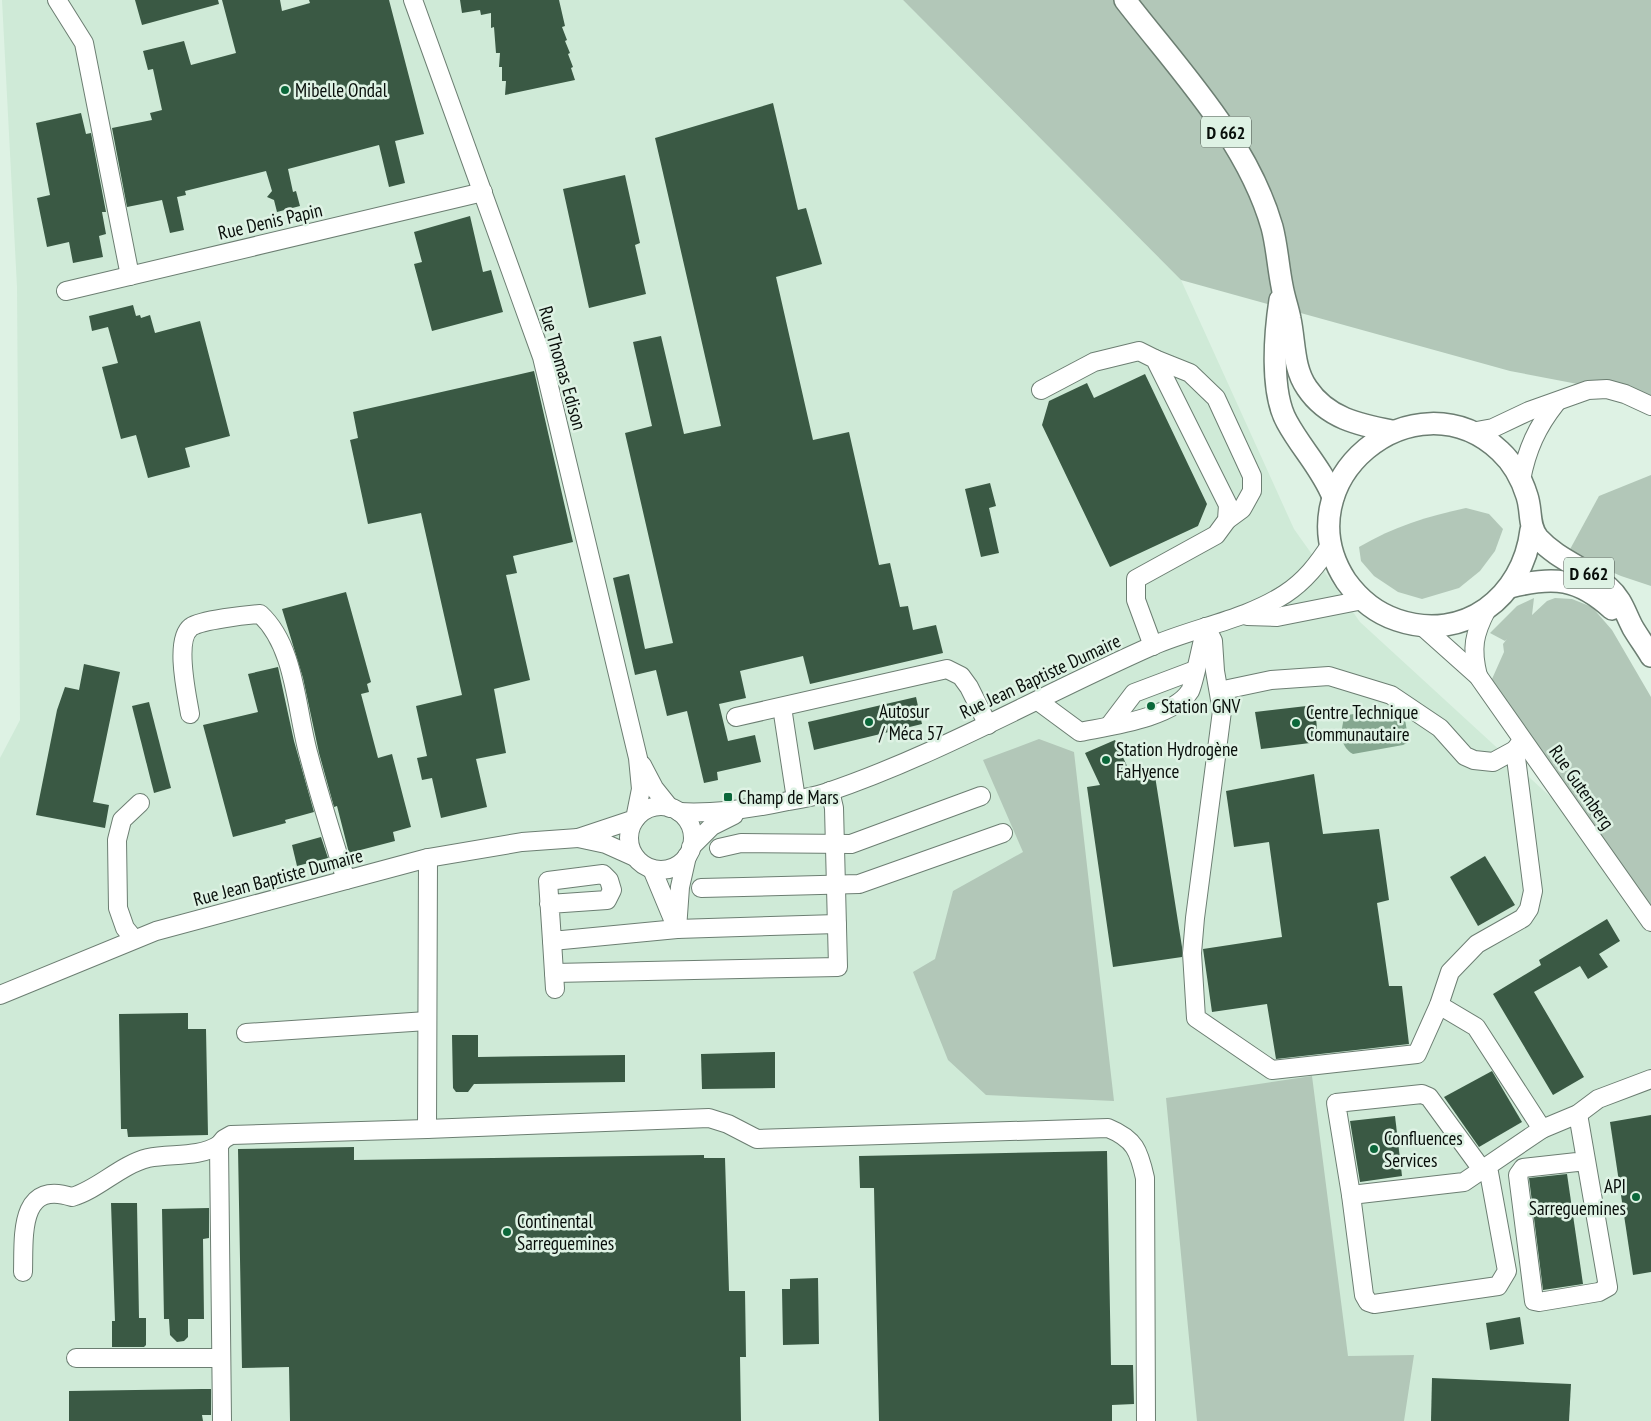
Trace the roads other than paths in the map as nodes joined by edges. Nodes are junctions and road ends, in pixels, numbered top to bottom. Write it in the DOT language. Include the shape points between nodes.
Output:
graph roads {
  1 [pos="57,0"];
  2 [pos="413,0"];
  3 [pos="1124,0"];
  4 [pos="483,192"];
  5 [pos="130,276"];
  6 [pos="1282,288"];
  7 [pos="66,292"];
  8 [pos="1155,359"];
  9 [pos="1041,390"];
  10 [pos="1556,403"];
  11 [pos="1651,406"];
  12 [pos="1392,431"];
  13 [pos="1471,432"];
  14 [pos="1521,480"];
  15 [pos="1334,497"];
  16 [pos="1227,520"];
  17 [pos="1531,530"];
  18 [pos="1331,544"];
  19 [pos="1510,587"];
  20 [pos="1363,600"];
  21 [pos="1487,609"];
  22 [pos="1244,616"];
  23 [pos="1422,626"];
  24 [pos="1206,627"];
  25 [pos="1633,628"];
  26 [pos="1153,646"];
  27 [pos="1651,656"];
  28 [pos="1193,676"];
  29 [pos="1478,676"];
  30 [pos="1218,691"];
  31 [pos="1038,701"];
  32 [pos="782,707"];
  33 [pos="190,714"];
  34 [pos="736,717"];
  35 [pos="1114,720"];
  36 [pos="988,725"];
  37 [pos="1519,745"];
  38 [pos="638,758"];
  39 [pos="830,791"];
  40 [pos="981,796"];
  41 [pos="796,800"];
  42 [pos="140,803"];
  43 [pos="675,810"];
  44 [pos="741,811"];
  45 [pos="635,819"];
  46 [pos="1003,833"];
  47 [pos="578,838"];
  48 [pos="835,844"];
  49 [pos="719,848"];
  50 [pos="689,852"];
  51 [pos="635,857"];
  52 [pos="428,858"];
  53 [pos="652,868"];
  54 [pos="346,880"];
  55 [pos="836,885"];
  56 [pos="701,888"];
  57 [pos="550,904"];
  58 [pos="1651,922"];
  59 [pos="837,924"];
  60 [pos="677,929"];
  61 [pos="134,939"];
  62 [pos="552,941"];
  63 [pos="0,995"];
  64 [pos="1439,1005"];
  65 [pos="427,1021"];
  66 [pos="246,1033"];
  67 [pos="1651,1079"];
  68 [pos="1578,1114"];
  69 [pos="1542,1129"];
  70 [pos="427,1130"];
  71 [pos="219,1145"];
  72 [pos="1586,1160"];
  73 [pos="1486,1169"];
  74 [pos="1351,1195"];
  75 [pos="23,1272"];
  76 [pos="76,1358"];
  77 [pos="221,1358"];
  78 [pos="222,1421"];
  79 [pos="1146,1421"];
  1 -- 5 [label="street" via="84,42"];
  2 -- 4 [label="street, Rue Thomas Edison"];
  3 -- 6 [label="main road, D 662" via="1202,99 1242,158 1272,226"];
  4 -- 5 [label="street, Rue Denis Papin"];
  4 -- 38 [label="street, Rue Thomas Edison" via="542,357"];
  5 -- 7 [label="street, Rue Denis Papin"];
  6 -- 12 [label="main road, D 662" via="1295,358 1307,388 1327,409 1342,418"];
  6 -- 15 [label="main road, D 662" via="1277,320 1278,395 1286,420 1317,464"];
  8 -- 9 [label="street" via="1139,352 1094,362"];
  8 -- 16 [label="street" via="1228,504"];
  8 -- 16 [label="street" via="1190,373 1216,398 1252,476 1252,491 1242,509"];
  10 -- 11 [label="street" via="1588,390 1607,389"];
  10 -- 13 [label="street" via="1493,428"];
  10 -- 14 [label="street" via="1530,442"];
  12 -- 13 [label="main road" via="1432,424"];
  12 -- 15 [label="main road" via="1355,457 1342,476"];
  13 -- 14 [label="main road" via="1500,452"];
  14 -- 17 [label="main road" via="1527,496"];
  15 -- 18 [label="main road" via="1330,512"];
  16 -- 26 [label="street" via="1216,535 1136,579 1136,600"];
  17 -- 19 [label="main road" via="1525,560"];
  17 -- 25 [label="main road, D 662" via="1554,553 1609,587 1622,602"];
  18 -- 20 [label="main road" via="1343,575"];
  18 -- 22 [label="street, Rue Jean Baptiste Dumaire" via="1306,579"];
  19 -- 21 [label="main road"];
  19 -- 25 [label="main road, D 662" via="1545,580 1571,583 1599,597"];
  20 -- 22 [label="street, Rue Jean Baptiste Dumaire" via="1277,617"];
  20 -- 23 [label="main road" via="1390,618"];
  21 -- 23 [label="main road" via="1456,623"];
  21 -- 29 [label="street, Rue Gutenberg" via="1473,645"];
  22 -- 24 [label="street, Rue Jean Baptiste Dumaire"];
  23 -- 29 [label="street, Rue Gutenberg"];
  24 -- 26 [label="street, Rue Jean Baptiste Dumaire"];
  24 -- 28 [label="street"];
  24 -- 30 [label="street" via="1213,641"];
  25 -- 27 [label="main road, D 662"];
  26 -- 31 [label="street, Rue Jean Baptiste Dumaire"];
  28 -- 35 [label="street" via="1134,693"];
  28 -- 35 [label="street" via="1190,690 1178,702 1142,721"];
  29 -- 37 [label="street, Rue Gutenberg"];
  30 -- 37 [label="street" via="1271,680 1329,676 1391,695 1440,728 1465,756 1474,760 1493,762"];
  30 -- 64 [label="street" via="1222,711 1192,953 1196,1018 1272,1070 1417,1054"];
  31 -- 35 [label="street" via="1080,732"];
  31 -- 36 [label="street, Rue Jean Baptiste Dumaire"];
  32 -- 34 [label="street"];
  32 -- 36 [label="street" via="947,670 961,676"];
  32 -- 41 [label="street"];
  33 -- 54 [label="street" via="184,682 183,638 191,627 260,614 273,626 292,674 308,754"];
  36 -- 39 [label="street, Rue Jean Baptiste Dumaire"];
  37 -- 58 [label="street, Rue Gutenberg"];
  37 -- 64 [label="street" via="1533,891 1529,909 1523,918 1477,944 1450,972"];
  38 -- 43 [label="street, Rue Thomas Edison" via="654,788"];
  38 -- 45 [label="street, Rue Thomas Edison" via="641,789"];
  39 -- 41 [label="street, Rue Jean Baptiste Dumaire"];
  39 -- 48 [label="street"];
  40 -- 48 [label="street" via="851,844"];
  41 -- 44 [label="street, Rue Jean Baptiste Dumaire"];
  42 -- 61 [label="street" via="122,820 116,840 118,908 125,928"];
  43 -- 44 [label="street, Rue Jean Baptiste Dumaire" via="706,813"];
  43 -- 45 [label="street" via="651,808"];
  43 -- 50 [label="street" via="691,828"];
  44 -- 50 [label="street, Rue Jean Baptiste Dumaire" via="712,826"];
  45 -- 47 [label="street, Rue Jean Baptiste Dumaire"];
  45 -- 51 [label="street" via="629,838"];
  46 -- 55 [label="street" via="859,884"];
  47 -- 51 [label="street, Rue Jean Baptiste Dumaire" via="606,844"];
  47 -- 52 [label="street, Rue Jean Baptiste Dumaire" via="522,842"];
  48 -- 49 [label="street" via="740,843"];
  48 -- 55 [label="street"];
  50 -- 53 [label="street" via="672,868"];
  50 -- 60 [label="street" via="680,887"];
  51 -- 53 [label="street"];
  52 -- 54 [label="street, Rue Jean Baptiste Dumaire"];
  52 -- 65 [label="street"];
  53 -- 60 [label="street"];
  54 -- 61 [label="street, Rue Jean Baptiste Dumaire"];
  55 -- 56 [label="street"];
  55 -- 59 [label="street"];
  57 -- 62 [label="street"];
  59 -- 60 [label="street"];
  59 -- 62 [label="street" via="838,967 554,981"];
  60 -- 62 [label="street"];
  61 -- 63 [label="street, Rue Jean Baptiste Dumaire"];
  64 -- 69 [label="street" via="1476,1027"];
  65 -- 66 [label="street"];
  65 -- 70 [label="street"];
  67 -- 68 [label="street" via="1598,1099"];
  68 -- 69 [label="street"];
  68 -- 72 [label="street"];
  69 -- 73 [label="street"];
  70 -- 71 [label="street" via="231,1136"];
  70 -- 79 [label="street" via="709,1118 757,1139 1108,1128 1125,1135 1134,1145 1145,1178"];
  71 -- 75 [label="street" via="209,1151 146,1159 72,1197 61,1193 44,1195 34,1202 24,1219"];
  71 -- 77 [label="street"];
  72 -- 72 [label="street" via="1608,1288 1534,1301 1518,1175 1522,1168"];
  73 -- 74 [label="street" via="1464,1182"];
  73 -- 74 [label="street" via="1429,1096 1422,1094 1336,1103"];
  73 -- 74 [label="street" via="1507,1271 1498,1286 1374,1304 1368,1302 1364,1296"];
  76 -- 77 [label="street"];
  77 -- 78 [label="street"];
}
